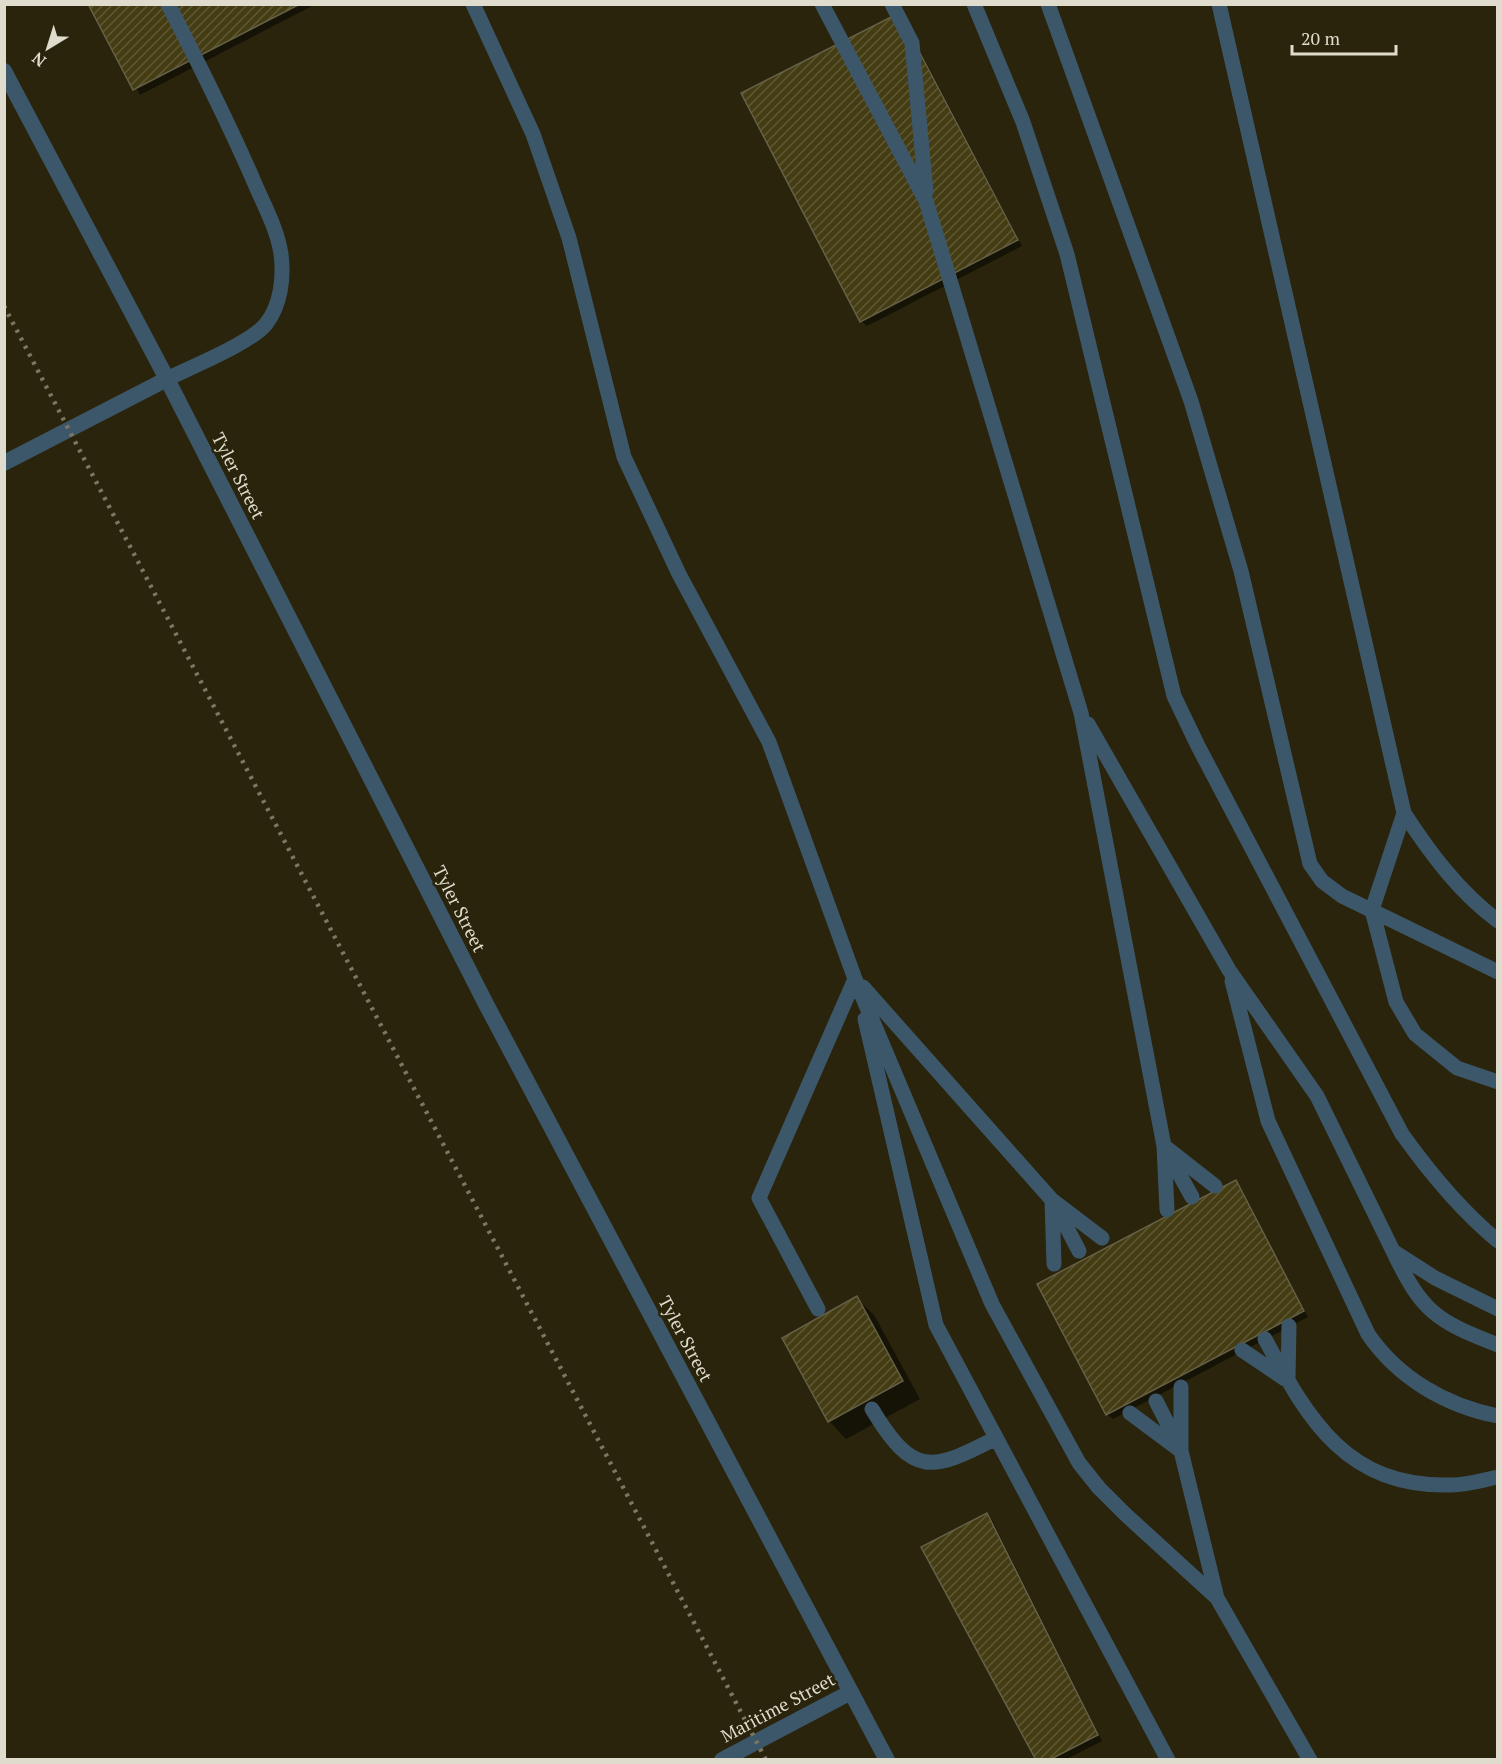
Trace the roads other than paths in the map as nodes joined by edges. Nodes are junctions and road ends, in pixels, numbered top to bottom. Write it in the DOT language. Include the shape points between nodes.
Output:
graph roads {
  1 [pos="168,4"];
  2 [pos="473,4"];
  3 [pos="822,4"];
  4 [pos="892,4"];
  5 [pos="974,4"];
  6 [pos="1048,4"];
  7 [pos="1219,4"];
  8 [pos="4,71"];
  9 [pos="927,201"];
  10 [pos="166,379"];
  11 [pos="4,463"];
  12 [pos="1081,713"];
  13 [pos="1404,813"];
  14 [pos="1372,910"];
  15 [pos="1497,921"];
  16 [pos="1229,970"];
  17 [pos="1497,972"];
  18 [pos="855,979"];
  19 [pos="1497,1082"];
  20 [pos="1164,1146"];
  21 [pos="1215,1186"];
  22 [pos="1192,1197"];
  23 [pos="1052,1200"];
  24 [pos="1167,1210"];
  25 [pos="1102,1238"];
  26 [pos="1497,1241"];
  27 [pos="1079,1251"];
  28 [pos="1393,1251"];
  29 [pos="1054,1264"];
  30 [pos="818,1309"];
  31 [pos="1497,1309"];
  32 [pos="1289,1326"];
  33 [pos="1265,1339"];
  34 [pos="1497,1345"];
  35 [pos="1242,1350"];
  36 [pos="1288,1381"];
  37 [pos="1181,1387"];
  38 [pos="1156,1401"];
  39 [pos="872,1409"];
  40 [pos="1130,1413"];
  41 [pos="1497,1416"];
  42 [pos="996,1438"];
  43 [pos="1181,1451"];
  44 [pos="1497,1477"];
  45 [pos="1217,1598"];
  46 [pos="851,1692"];
  47 [pos="1144,1713"];
  48 [pos="722,1760"];
  49 [pos="887,1760"];
  50 [pos="1168,1760"];
  51 [pos="1181,1760"];
  52 [pos="1310,1760"];
  1 -- 10 [label="lane" via="220,104 275,230 282,279 277,304 266,325 246,340"];
  2 -- 18 [label="lane" via="533,134 565,227 624,457 674,564 769,742"];
  3 -- 9 [label="lane"];
  4 -- 9 [label="lane" via="912,43"];
  5 -- 26 [label="lane" via="1023,122 1067,254 1168,676 1179,707 1402,1134 1443,1187"];
  6 -- 14 [label="lane" via="1191,401 1241,571 1310,864 1329,886"];
  7 -- 13 [label="lane"];
  8 -- 10 [label="street, Tyler Street"];
  9 -- 12 [label="lane"];
  10 -- 11 [label="street"];
  10 -- 46 [label="street, Tyler Street" via="487,1006"];
  12 -- 16 [label="lane"];
  12 -- 20 [label="lane"];
  13 -- 14 [label="lane"];
  13 -- 15 [label="lane" via="1451,877"];
  14 -- 17 [label="lane"];
  14 -- 19 [label="lane" via="1396,1002 1415,1035 1456,1068"];
  16 -- 28 [label="lane" via="1317,1096"];
  16 -- 41 [label="lane" via="1268,1121 1368,1334 1380,1351 1420,1385 1479,1413"];
  18 -- 23 [label="lane"];
  18 -- 30 [label="lane" via="759,1198"];
  18 -- 42 [label="lane" via="936,1325"];
  18 -- 45 [label="lane" via="992,1304 1068,1444 1099,1488"];
  20 -- 21 [label="lane"];
  20 -- 22 [label="lane"];
  20 -- 24 [label="lane"];
  23 -- 25 [label="lane"];
  23 -- 27 [label="lane"];
  23 -- 29 [label="lane"];
  28 -- 31 [label="lane" via="1435,1278"];
  28 -- 34 [label="lane" via="1408,1282 1428,1309 1450,1325"];
  32 -- 36 [label="lane"];
  33 -- 36 [label="lane"];
  35 -- 36 [label="lane"];
  36 -- 44 [label="lane" via="1315,1422 1358,1464 1386,1476 1423,1484 1454,1485"];
  37 -- 43 [label="lane"];
  38 -- 43 [label="lane"];
  39 -- 42 [label="lane" via="902,1452 927,1463 957,1459"];
  40 -- 43 [label="lane"];
  42 -- 47 [label="lane"];
  43 -- 45 [label="lane"];
  45 -- 52 [label="lane"];
  46 -- 48 [label="street, Maritime Street"];
  46 -- 49 [label="street, Tyler Street"];
  47 -- 50 [label="lane"];
  47 -- 51 [label="lane"];
}
